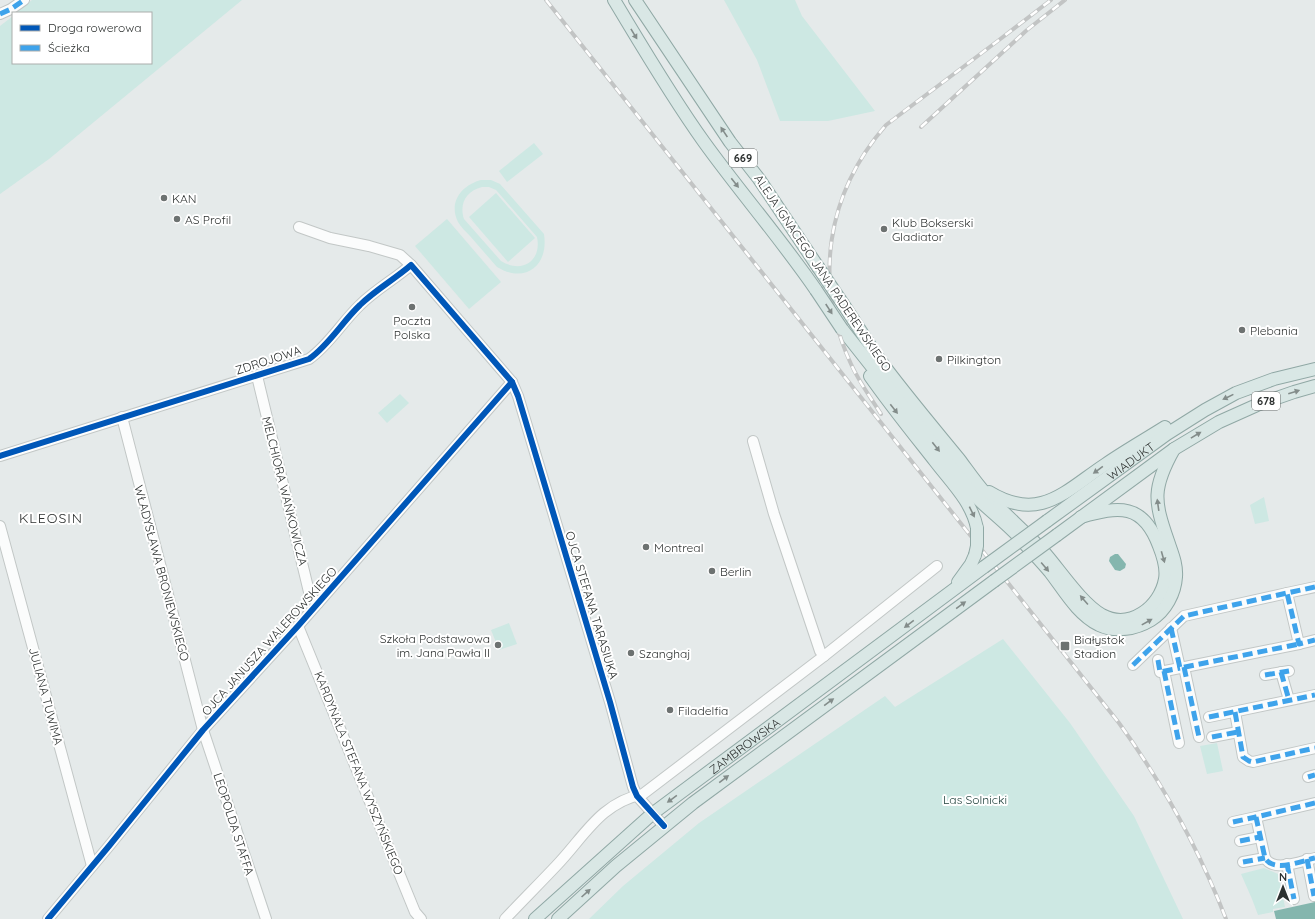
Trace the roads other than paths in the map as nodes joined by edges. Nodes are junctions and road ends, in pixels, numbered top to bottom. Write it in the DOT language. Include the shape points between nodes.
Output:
graph roads {
  1 [pos="24,0"];
  2 [pos="614,0"];
  3 [pos="635,0"];
  4 [pos="0,14"];
  5 [pos="299,227"];
  6 [pos="411,265"];
  7 [pos="842,329"];
  8 [pos="1315,369"];
  9 [pos="257,376"];
  10 [pos="512,382"];
  11 [pos="1315,386"];
  12 [pos="1205,410"];
  13 [pos="122,417"];
  14 [pos="754,441"];
  15 [pos="1174,450"];
  16 [pos="0,456"];
  17 [pos="977,483"];
  18 [pos="1081,517"];
  19 [pos="0,526"];
  20 [pos="937,566"];
  21 [pos="963,584"];
  22 [pos="1315,588"];
  23 [pos="1287,593"];
  24 [pos="975,595"];
  25 [pos="940,600"];
  26 [pos="318,603"];
  27 [pos="298,626"];
  28 [pos="1171,628"];
  29 [pos="1315,640"];
  30 [pos="1299,644"];
  31 [pos="824,656"];
  32 [pos="1158,660"];
  33 [pos="1133,665"];
  34 [pos="1182,668"];
  35 [pos="1164,671"];
  36 [pos="1264,676"];
  37 [pos="1315,695"];
  38 [pos="1288,700"];
  39 [pos="1235,712"];
  40 [pos="1209,717"];
  41 [pos="203,730"];
  42 [pos="1238,732"];
  43 [pos="1198,737"];
  44 [pos="1212,737"];
  45 [pos="1179,743"];
  46 [pos="1315,748"];
  47 [pos="637,796"];
  48 [pos="1315,803"];
  49 [pos="652,814"];
  50 [pos="1256,817"];
  51 [pos="1232,822"];
  52 [pos="664,826"];
  53 [pos="1260,837"];
  54 [pos="1240,841"];
  55 [pos="1265,858"];
  56 [pos="1311,859"];
  57 [pos="1243,862"];
  58 [pos="1287,864"];
  59 [pos="92,866"];
  60 [pos="1314,896"];
  61 [pos="1294,899"];
  62 [pos="48,919"];
  63 [pos="266,919"];
  64 [pos="421,919"];
  65 [pos="505,919"];
  66 [pos="535,919"];
  67 [pos="558,919"];
  1 -- 4 [label="street"];
  2 -- 7 [label="main road, ALEJA IGNACEGO JANA PADEREWSKIEGO / 669, one-way, bridge" via="671,95 796,261"];
  17 -- 3 [label="main road, ALEJA IGNACEGO JANA PADEREWSKIEGO / 669, one-way, bridge" via="880,359"];
  5 -- 6 [label="street" via="330,238 400,255"];
  6 -- 9 [label="street, ZDROJOWA" via="362,303 320,351 309,359"];
  6 -- 10 [label="street"];
  7 -- 15 [label="main road, one-way" via="971,492 1017,535 1081,612 1099,625 1117,629 1141,625 1156,617 1171,597 1176,564 1161,520 1157,498 1163,471"];
  7 -- 25 [label="main road, one-way, bridge" via="862,364 967,503 975,518 975,555 960,580"];
  8 -- 12 [label="main road, WIADUKT / 678, one-way" via="1274,378 1236,393"];
  9 -- 13 [label="street, ZDROJOWA"];
  9 -- 26 [label="street, MELCHIORA WAŃKOWICZA" via="310,596"];
  10 -- 26 [label="street, OJCA JANUSZA WALEROWSKIEGO"];
  10 -- 47 [label="street, OJCA STEFANA TARASIUKA"];
  15 -- 11 [label="main road, WIADUKT / 678, one-way" via="1235,414"];
  12 -- 17 [label="main road, one-way" via="1181,417 1105,465 1068,492 1050,501 1030,505 1011,503"];
  12 -- 21 [label="main road, WIADUKT / 678, bridge" via="1167,434"];
  13 -- 16 [label="street, ZDROJOWA"];
  13 -- 41 [label="street, WŁADYSŁAWA BRONIEWSKIEGO"];
  14 -- 31 [label="street" via="774,514 820,651"];
  15 -- 18 [label="main road, WIADUKT / 678"];
  18 -- 17 [label="main road, ALEJA IGNACEGO JANA PADEREWSKIEGO, one-way" via="1116,509 1137,515 1150,526 1161,552 1166,574 1164,587 1155,604 1149,609 1125,619 1112,619 1094,609 1086,603 1034,540 997,506"];
  18 -- 24 [label="main road, WIADUKT / 678, bridge"];
  19 -- 59 [label="street, JULIANA TUWIMA"];
  20 -- 31 [label="street, ZAMBROWSKA"];
  21 -- 25 [label="main road, ZAMBROWSKA / 678"];
  22 -- 23 [label="street"];
  23 -- 28 [label="street" via="1187,614"];
  23 -- 30 [label="street"];
  52 -- 24 [label="main road, ZAMBROWSKA / 678, one-way" via="737,769"];
  25 -- 49 [label="main road, ZAMBROWSKA / 678, one-way"];
  26 -- 27 [label="street, OJCA JANUSZA WALEROWSKIEGO"];
  27 -- 41 [label="street, OJCA JANUSZA WALEROWSKIEGO"];
  27 -- 64 [label="street, KARDYNAŁA STEFANA WYSZYŃSKIEGO" via="415,912"];
  28 -- 33 [label="street"];
  28 -- 34 [label="street"];
  29 -- 30 [label="street"];
  30 -- 34 [label="street"];
  31 -- 47 [label="street, ZAMBROWSKA" via="644,794"];
  32 -- 35 [label="street" via="1160,672"];
  34 -- 35 [label="street"];
  34 -- 43 [label="street"];
  35 -- 45 [label="street"];
  36 -- 38 [label="street" via="1285,671"];
  37 -- 38 [label="street"];
  38 -- 39 [label="street"];
  39 -- 40 [label="street"];
  39 -- 42 [label="street"];
  41 -- 59 [label="street, OJCA JANUSZA WALEROWSKIEGO"];
  41 -- 63 [label="street, LEOPOLDA STAFFA"];
  42 -- 44 [label="street"];
  42 -- 46 [label="street" via="1243,757 1249,762"];
  47 -- 49 [label="street, OJCA STEFANA TARASIUKA"];
  47 -- 65 [label="street, ZAMBROWSKA" via="612,806 591,824 557,866"];
  48 -- 50 [label="street"];
  49 -- 52 [label="street, OJCA STEFANA TARASIUKA"];
  49 -- 66 [label="main road, ZAMBROWSKA / 678"];
  50 -- 51 [label="street"];
  50 -- 53 [label="street"];
  67 -- 52 [label="main road, ZAMBROWSKA / 678, one-way"];
  53 -- 54 [label="street"];
  53 -- 55 [label="street"];
  55 -- 57 [label="street"];
  55 -- 58 [label="street" via="1272,865"];
  56 -- 58 [label="street"];
  56 -- 60 [label="street"];
  58 -- 61 [label="street"];
  59 -- 62 [label="street, OJCA JANUSZA WALEROWSKIEGO"];
}
